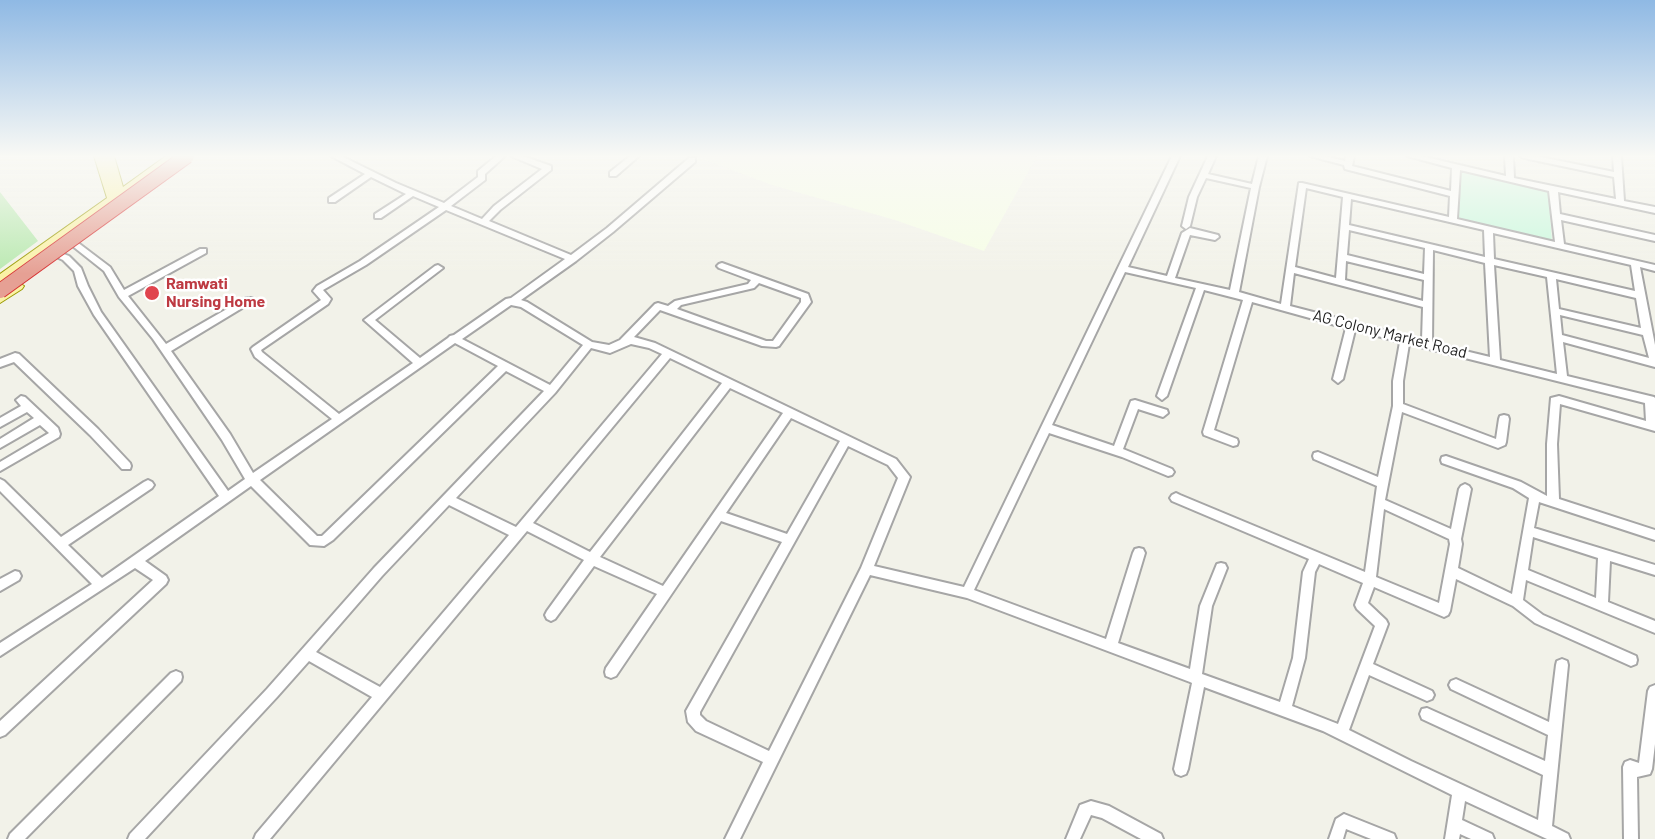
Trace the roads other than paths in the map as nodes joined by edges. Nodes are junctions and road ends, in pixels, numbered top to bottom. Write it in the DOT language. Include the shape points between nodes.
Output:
graph roads {
  1 [pos="125,195"];
  2 [pos="133,195"];
  3 [pos="139,195"];
  4 [pos="339,195"];
  5 [pos="410,195"];
  6 [pos="418,195"];
  7 [pos="460,195"];
  8 [pos="513,195"];
  9 [pos="650,195"];
  10 [pos="1158,195"];
  11 [pos="1194,195"];
  12 [pos="1253,195"];
  13 [pos="1301,195"];
  14 [pos="1344,195"];
  15 [pos="1454,195"];
  16 [pos="1554,195"];
  17 [pos="1585,195"];
  18 [pos="1619,195"];
  19 [pos="116,196"];
  20 [pos="1347,196"];
  21 [pos="332,200"];
  22 [pos="130,202"];
  23 [pos="1620,202"];
  24 [pos="446,206"];
  25 [pos="1655,210"];
  26 [pos="378,216"];
  27 [pos="1556,216"];
  28 [pos="1453,220"];
  29 [pos="81,221"];
  30 [pos="484,222"];
  31 [pos="99,226"];
  32 [pos="1186,226"];
  33 [pos="1346,227"];
  34 [pos="1488,229"];
  35 [pos="1215,237"];
  36 [pos="1655,238"];
  37 [pos="74,244"];
  38 [pos="1429,246"];
  39 [pos="1560,246"];
  40 [pos="43,249"];
  41 [pos="203,251"];
  42 [pos="59,255"];
  43 [pos="1343,257"];
  44 [pos="573,259"];
  45 [pos="1490,261"];
  46 [pos="1635,264"];
  47 [pos="722,266"];
  48 [pos="438,268"];
  49 [pos="1655,268"];
  50 [pos="1124,269"];
  51 [pos="1291,269"];
  52 [pos="1551,275"];
  53 [pos="758,278"];
  54 [pos="1428,278"];
  55 [pos="0,280"];
  56 [pos="1170,280"];
  57 [pos="1340,283"];
  58 [pos="0,285"];
  59 [pos="1201,287"];
  60 [pos="0,291"];
  61 [pos="1234,294"];
  62 [pos="122,295"];
  63 [pos="1641,296"];
  64 [pos="1248,298"];
  65 [pos="0,299"];
  66 [pos="249,300"];
  67 [pos="514,301"];
  68 [pos="1428,305"];
  69 [pos="1285,308"];
  70 [pos="670,310"];
  71 [pos="1555,311"];
  72 [pos="1351,326"];
  73 [pos="1647,333"];
  74 [pos="1557,337"];
  75 [pos="453,338"];
  76 [pos="1405,339"];
  77 [pos="624,342"];
  78 [pos="589,344"];
  79 [pos="1427,344"];
  80 [pos="164,350"];
  81 [pos="668,354"];
  82 [pos="1495,360"];
  83 [pos="419,362"];
  84 [pos="0,363"];
  85 [pos="1655,363"];
  86 [pos="505,366"];
  87 [pos="1562,378"];
  88 [pos="1338,379"];
  89 [pos="728,383"];
  90 [pos="551,390"];
  91 [pos="1162,396"];
  92 [pos="1652,401"];
  93 [pos="1398,406"];
  94 [pos="789,413"];
  95 [pos="1163,413"];
  96 [pos="41,419"];
  97 [pos="1504,419"];
  98 [pos="340,420"];
  99 [pos="0,423"];
  100 [pos="1045,427"];
  101 [pos="1654,427"];
  102 [pos="10,437"];
  103 [pos="846,440"];
  104 [pos="1233,442"];
  105 [pos="0,444"];
  106 [pos="1118,451"];
  107 [pos="26,452"];
  108 [pos="1318,456"];
  109 [pos="1446,460"];
  110 [pos="126,466"];
  111 [pos="0,467"];
  112 [pos="1168,472"];
  113 [pos="251,479"];
  114 [pos="0,484"];
  115 [pos="1383,484"];
  116 [pos="148,485"];
  117 [pos="1465,489"];
  118 [pos="226,497"];
  119 [pos="1537,497"];
  120 [pos="1176,498"];
  121 [pos="448,499"];
  122 [pos="1553,501"];
  123 [pos="1379,502"];
  124 [pos="718,515"];
  125 [pos="522,530"];
  126 [pos="1527,531"];
  127 [pos="1655,535"];
  128 [pos="1455,539"];
  129 [pos="789,540"];
  130 [pos="60,544"];
  131 [pos="1139,553"];
  132 [pos="1604,556"];
  133 [pos="1315,558"];
  134 [pos="592,559"];
  135 [pos="135,561"];
  136 [pos="1221,568"];
  137 [pos="867,569"];
  138 [pos="1655,570"];
  139 [pos="1452,571"];
  140 [pos="1522,573"];
  141 [pos="15,576"];
  142 [pos="1370,582"];
  143 [pos="101,585"];
  144 [pos="0,586"];
  145 [pos="665,592"];
  146 [pos="967,593"];
  147 [pos="1517,602"];
  148 [pos="1602,605"];
  149 [pos="551,615"];
  150 [pos="1655,627"];
  151 [pos="1110,647"];
  152 [pos="0,650"];
  153 [pos="307,653"];
  154 [pos="1631,660"];
  155 [pos="1562,665"];
  156 [pos="1366,667"];
  157 [pos="610,672"];
  158 [pos="176,677"];
  159 [pos="1197,679"];
  160 [pos="1456,685"];
  161 [pos="1655,692"];
  162 [pos="382,695"];
  163 [pos="1427,695"];
  164 [pos="1284,710"];
  165 [pos="1428,714"];
  166 [pos="0,730"];
  167 [pos="1555,732"];
  168 [pos="1341,733"];
  169 [pos="771,759"];
  170 [pos="1181,769"];
  171 [pos="1550,771"];
  172 [pos="1460,791"];
  173 [pos="1454,823"];
  174 [pos="1544,830"];
  175 [pos="139,838"];
  176 [pos="1336,838"];
  177 [pos="15,839"];
  178 [pos="261,839"];
  179 [pos="732,839"];
  180 [pos="1073,839"];
  181 [pos="1156,839"];
  182 [pos="1389,839"];
  183 [pos="1452,839"];
  184 [pos="1487,839"];
  185 [pos="1563,839"];
  186 [pos="1631,839"];
  1 -- 58 [label="highway, bridge"];
  2 -- 60 [label="highway, bridge"];
  3 -- 22 [label="main road"];
  4 -- 21 [label="street"];
  5 -- 26 [label="street"];
  6 -- 24 [label="street"];
  7 -- 24 [label="street"];
  8 -- 30 [label="street"];
  9 -- 44 [label="street"];
  10 -- 50 [label="street"];
  11 -- 32 [label="street"];
  12 -- 61 [label="street"];
  13 -- 51 [label="street"];
  14 -- 20 [label="street"];
  15 -- 28 [label="street"];
  16 -- 27 [label="street"];
  17 -- 23 [label="street"];
  18 -- 23 [label="street"];
  19 -- 22 [label="main road"];
  19 -- 29 [label="main road"];
  20 -- 28 [label="street"];
  20 -- 33 [label="street"];
  22 -- 31 [label="main road"];
  23 -- 25 [label="street"];
  24 -- 30 [label="street"];
  24 -- 98 [label="street" via="320,288 325,302 256,350"];
  27 -- 36 [label="street"];
  27 -- 39 [label="street"];
  28 -- 34 [label="street"];
  29 -- 31 [label="main road"];
  29 -- 40 [label="main road"];
  30 -- 44 [label="street"];
  31 -- 37 [label="main road"];
  33 -- 38 [label="street"];
  33 -- 43 [label="street"];
  34 -- 39 [label="street"];
  34 -- 45 [label="street"];
  35 -- 56 [label="street" via="1186,233"];
  37 -- 42 [label="main road"];
  37 -- 62 [label="street" via="107,268"];
  38 -- 45 [label="street"];
  38 -- 54 [label="street"];
  39 -- 46 [label="street"];
  40 -- 42 [label="street"];
  40 -- 55 [label="main road"];
  41 -- 62 [label="street"];
  42 -- 65 [label="main road"];
  42 -- 118 [label="street" via="78,270 97,313"];
  43 -- 54 [label="street"];
  43 -- 57 [label="street"];
  44 -- 67 [label="street"];
  45 -- 52 [label="street"];
  45 -- 82 [label="street"];
  46 -- 49 [label="street"];
  46 -- 63 [label="street"];
  47 -- 53 [label="street"];
  48 -- 83 [label="street" via="369,320"];
  50 -- 56 [label="street, AG Colony Market Road"];
  50 -- 100 [label="street"];
  51 -- 57 [label="street"];
  51 -- 69 [label="street"];
  52 -- 63 [label="street"];
  52 -- 71 [label="street"];
  53 -- 70 [label="street" via="751,286 678,303"];
  53 -- 70 [label="street" via="803,293 806,300 774,345"];
  54 -- 68 [label="street"];
  56 -- 59 [label="street, AG Colony Market Road"];
  57 -- 68 [label="street"];
  59 -- 61 [label="street, AG Colony Market Road"];
  59 -- 91 [label="street"];
  61 -- 64 [label="street, AG Colony Market Road"];
  62 -- 80 [label="street"];
  63 -- 73 [label="street"];
  64 -- 69 [label="street, AG Colony Market Road"];
  64 -- 104 [label="street" via="1208,432"];
  66 -- 80 [label="street"];
  67 -- 75 [label="street"];
  67 -- 78 [label="street"];
  68 -- 79 [label="street"];
  69 -- 72 [label="street, AG Colony Market Road"];
  70 -- 77 [label="street" via="658,306"];
  71 -- 73 [label="street"];
  71 -- 74 [label="street"];
  72 -- 76 [label="street, AG Colony Market Road"];
  72 -- 88 [label="street"];
  73 -- 85 [label="street"];
  74 -- 85 [label="street"];
  74 -- 87 [label="street"];
  75 -- 83 [label="street"];
  75 -- 86 [label="street"];
  76 -- 79 [label="street, AG Colony Market Road"];
  76 -- 93 [label="street"];
  77 -- 78 [label="street" via="606,349"];
  77 -- 81 [label="street" via="640,340"];
  78 -- 90 [label="street"];
  79 -- 82 [label="street, AG Colony Market Road"];
  80 -- 113 [label="street"];
  81 -- 89 [label="street"];
  81 -- 125 [label="street"];
  82 -- 87 [label="street, AG Colony Market Road"];
  83 -- 98 [label="street"];
  84 -- 110 [label="street" via="15,357"];
  86 -- 90 [label="street"];
  86 -- 113 [label="street" via="324,541 308,537"];
  87 -- 92 [label="street, AG Colony Market Road"];
  89 -- 94 [label="street"];
  89 -- 134 [label="street"];
  90 -- 121 [label="street"];
  92 -- 101 [label="street"];
  93 -- 97 [label="street" via="1498,444"];
  93 -- 115 [label="street"];
  94 -- 103 [label="street"];
  94 -- 124 [label="street"];
  95 -- 106 [label="street" via="1135,404"];
  96 -- 99 [label="street" via="24,403"];
  96 -- 102 [label="street"];
  96 -- 107 [label="street" via="55,434"];
  98 -- 113 [label="street"];
  100 -- 106 [label="street"];
  100 -- 146 [label="street"];
  101 -- 122 [label="street" via="1555,401"];
  102 -- 105 [label="street"];
  102 -- 107 [label="street"];
  103 -- 129 [label="street"];
  103 -- 137 [label="street" via="892,462 904,477"];
  106 -- 112 [label="street"];
  107 -- 111 [label="street"];
  108 -- 115 [label="street"];
  109 -- 119 [label="street" via="1517,485"];
  113 -- 118 [label="street"];
  114 -- 130 [label="street"];
  115 -- 123 [label="street"];
  116 -- 130 [label="street"];
  117 -- 128 [label="street"];
  118 -- 135 [label="street"];
  119 -- 122 [label="street"];
  119 -- 126 [label="street"];
  120 -- 133 [label="street"];
  121 -- 125 [label="street"];
  121 -- 153 [label="street"];
  122 -- 127 [label="street"];
  123 -- 128 [label="street" via="1446,531"];
  123 -- 142 [label="street"];
  124 -- 129 [label="street"];
  124 -- 145 [label="street"];
  125 -- 134 [label="street" via="572,547"];
  125 -- 162 [label="street"];
  126 -- 132 [label="street"];
  126 -- 140 [label="street"];
  128 -- 139 [label="street"];
  129 -- 169 [label="street" via="693,711 701,726"];
  130 -- 143 [label="street"];
  131 -- 151 [label="street"];
  132 -- 138 [label="street"];
  132 -- 148 [label="street"];
  133 -- 142 [label="street"];
  133 -- 164 [label="street" via="1299,658"];
  134 -- 145 [label="street"];
  134 -- 149 [label="street"];
  135 -- 143 [label="street"];
  135 -- 166 [label="street" via="162,580"];
  136 -- 159 [label="street" via="1206,606"];
  137 -- 146 [label="street"];
  137 -- 169 [label="street"];
  139 -- 142 [label="street" via="1444,611"];
  139 -- 147 [label="street"];
  140 -- 147 [label="street"];
  140 -- 148 [label="street"];
  141 -- 144 [label="street"];
  142 -- 156 [label="street" via="1361,605 1383,624"];
  143 -- 152 [label="street"];
  145 -- 157 [label="street"];
  146 -- 151 [label="street"];
  147 -- 154 [label="street" via="1539,620"];
  148 -- 150 [label="street"];
  151 -- 159 [label="street"];
  153 -- 162 [label="street"];
  153 -- 175 [label="street"];
  155 -- 167 [label="street"];
  156 -- 163 [label="street"];
  156 -- 168 [label="street"];
  158 -- 177 [label="street"];
  159 -- 164 [label="street"];
  159 -- 170 [label="street"];
  160 -- 167 [label="street"];
  161 -- 186 [label="street" via="1645,769 1630,767"];
  162 -- 178 [label="street"];
  164 -- 168 [label="street"];
  165 -- 171 [label="street"];
  167 -- 171 [label="street"];
  168 -- 172 [label="street"];
  169 -- 179 [label="street"];
  171 -- 174 [label="street"];
  172 -- 173 [label="street"];
  172 -- 174 [label="street"];
  173 -- 183 [label="street"];
  173 -- 184 [label="street"];
  174 -- 185 [label="street"];
  176 -- 182 [label="street" via="1344,821"];
  180 -- 181 [label="street" via="1085,810 1091,808"];
}
